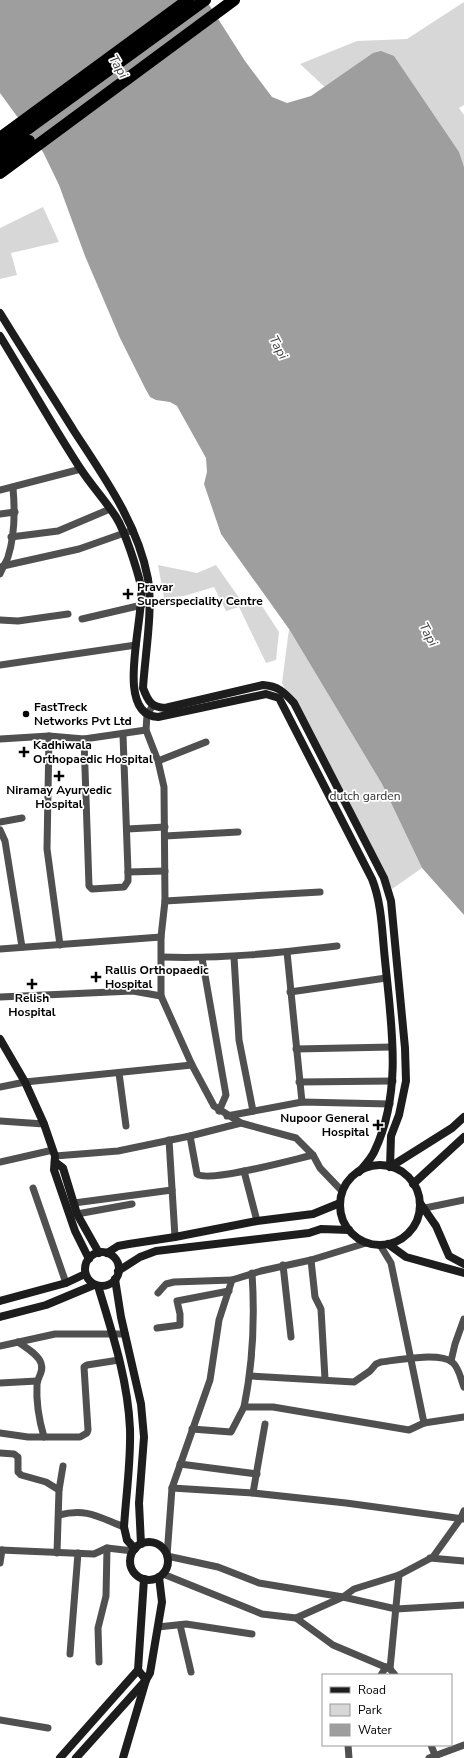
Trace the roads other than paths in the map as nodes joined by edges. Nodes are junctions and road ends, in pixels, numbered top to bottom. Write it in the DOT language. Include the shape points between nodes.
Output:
graph roads {
  1 [pos="188,0"];
  2 [pos="205,0"];
  3 [pos="222,0"];
  4 [pos="234,0"];
  5 [pos="0,138"];
  6 [pos="0,149"];
  7 [pos="0,162"];
  8 [pos="0,173"];
  9 [pos="0,313"];
  10 [pos="0,336"];
  11 [pos="81,469"];
  12 [pos="13,488"];
  13 [pos="0,490"];
  14 [pos="110,510"];
  15 [pos="15,512"];
  16 [pos="0,514"];
  17 [pos="133,530"];
  18 [pos="123,534"];
  19 [pos="11,538"];
  20 [pos="0,557"];
  21 [pos="8,558"];
  22 [pos="3,566"];
  23 [pos="0,574"];
  24 [pos="142,605"];
  25 [pos="68,614"];
  26 [pos="82,619"];
  27 [pos="0,620"];
  28 [pos="136,645"];
  29 [pos="0,665"];
  30 [pos="153,705"];
  31 [pos="147,715"];
  32 [pos="146,730"];
  33 [pos="123,735"];
  34 [pos="49,736"];
  35 [pos="0,739"];
  36 [pos="84,739"];
  37 [pos="206,742"];
  38 [pos="158,760"];
  39 [pos="22,818"];
  40 [pos="0,822"];
  41 [pos="165,827"];
  42 [pos="127,829"];
  43 [pos="0,830"];
  44 [pos="238,832"];
  45 [pos="165,836"];
  46 [pos="164,871"];
  47 [pos="128,872"];
  48 [pos="320,892"];
  49 [pos="165,901"];
  50 [pos="161,937"];
  51 [pos="60,945"];
  52 [pos="337,946"];
  53 [pos="22,947"];
  54 [pos="0,949"];
  55 [pos="287,952"];
  56 [pos="162,957"];
  57 [pos="202,958"];
  58 [pos="234,958"];
  59 [pos="386,978"];
  60 [pos="290,992"];
  61 [pos="161,996"];
  62 [pos="0,997"];
  63 [pos="0,1039"];
  64 [pos="392,1047"];
  65 [pos="296,1049"];
  66 [pos="192,1065"];
  67 [pos="119,1073"];
  68 [pos="393,1081"];
  69 [pos="25,1082"];
  70 [pos="299,1082"];
  71 [pos="0,1087"];
  72 [pos="302,1102"];
  73 [pos="390,1104"];
  74 [pos="220,1110"];
  75 [pos="252,1112"];
  76 [pos="227,1116"];
  77 [pos="464,1117"];
  78 [pos="0,1121"];
  79 [pos="241,1123"];
  80 [pos="44,1124"];
  81 [pos="126,1126"];
  82 [pos="190,1136"];
  83 [pos="464,1138"];
  84 [pos="169,1140"];
  85 [pos="313,1155"];
  86 [pos="55,1156"];
  87 [pos="0,1162"];
  88 [pos="390,1167"];
  89 [pos="244,1171"];
  90 [pos="359,1172"];
  91 [pos="413,1184"];
  92 [pos="33,1188"];
  93 [pos="172,1190"];
  94 [pos="342,1191"];
  95 [pos="464,1200"];
  96 [pos="74,1203"];
  97 [pos="340,1203"];
  98 [pos="132,1204"];
  99 [pos="422,1206"];
  100 [pos="77,1214"];
  101 [pos="257,1221"];
  102 [pos="349,1230"];
  103 [pos="175,1237"];
  104 [pos="366,1243"];
  105 [pos="388,1244"];
  106 [pos="380,1245"];
  107 [pos="103,1253"];
  108 [pos="89,1259"];
  109 [pos="310,1260"];
  110 [pos="464,1264"];
  111 [pos="283,1265"];
  112 [pos="252,1273"];
  113 [pos="464,1273"];
  114 [pos="86,1274"];
  115 [pos="117,1275"];
  116 [pos="232,1280"];
  117 [pos="66,1283"];
  118 [pos="96,1285"];
  119 [pos="229,1291"];
  120 [pos="158,1293"];
  121 [pos="0,1302"];
  122 [pos="0,1317"];
  123 [pos="464,1319"];
  124 [pos="157,1328"];
  125 [pos="112,1334"];
  126 [pos="125,1334"];
  127 [pos="291,1337"];
  128 [pos="18,1342"];
  129 [pos="0,1346"];
  130 [pos="410,1359"];
  131 [pos="119,1360"];
  132 [pos="451,1361"];
  133 [pos="250,1376"];
  134 [pos="325,1379"];
  135 [pos="37,1381"];
  136 [pos="0,1384"];
  137 [pos="464,1387"];
  138 [pos="244,1407"];
  139 [pos="464,1417"];
  140 [pos="424,1423"];
  141 [pos="264,1424"];
  142 [pos="192,1429"];
  143 [pos="0,1433"];
  144 [pos="44,1437"];
  145 [pos="0,1453"];
  146 [pos="180,1464"];
  147 [pos="63,1466"];
  148 [pos="257,1474"];
  149 [pos="172,1488"];
  150 [pos="59,1490"];
  151 [pos="254,1493"];
  152 [pos="464,1511"];
  153 [pos="59,1515"];
  154 [pos="462,1519"];
  155 [pos="124,1527"];
  156 [pos="107,1548"];
  157 [pos="136,1548"];
  158 [pos="1,1550"];
  159 [pos="57,1553"];
  160 [pos="78,1553"];
  161 [pos="167,1556"];
  162 [pos="430,1558"];
  163 [pos="464,1561"];
  164 [pos="0,1562"];
  165 [pos="161,1575"];
  166 [pos="399,1575"];
  167 [pos="144,1579"];
  168 [pos="343,1597"];
  169 [pos="464,1605"];
  170 [pos="396,1609"];
  171 [pos="296,1618"];
  172 [pos="180,1624"];
  173 [pos="158,1627"];
  174 [pos="252,1634"];
  175 [pos="70,1654"];
  176 [pos="99,1662"];
  177 [pos="388,1668"];
  178 [pos="138,1670"];
  179 [pos="191,1672"];
  180 [pos="382,1674"];
  181 [pos="394,1674"];
  182 [pos="146,1680"];
  183 [pos="0,1720"];
  184 [pos="48,1728"];
  185 [pos="464,1745"];
  186 [pos="348,1746"];
  187 [pos="432,1746"];
  188 [pos="433,1757"];
  189 [pos="60,1758"];
  190 [pos="76,1758"];
  191 [pos="123,1758"];
  192 [pos="350,1758"];
  1 -- 5 [label="highway"];
  2 -- 6 [label="highway"];
  3 -- 7 [label="highway"];
  4 -- 8 [label="highway"];
  9 -- 17 [label="main road" via="107,482"];
  10 -- 11 [label="main road"];
  11 -- 12 [label="street"];
  11 -- 14 [label="main road"];
  12 -- 13 [label="street"];
  12 -- 15 [label="street"];
  14 -- 18 [label="main road" via="119,522"];
  14 -- 19 [label="street" via="58,531"];
  15 -- 16 [label="street"];
  15 -- 19 [label="street"];
  17 -- 18 [label="street"];
  17 -- 30 [label="main road" via="142,553 148,580 149,608 144,688 148,700"];
  18 -- 22 [label="street" via="79,550"];
  18 -- 24 [label="main road" via="140,583"];
  19 -- 21 [label="street"];
  20 -- 21 [label="street"];
  21 -- 22 [label="street"];
  22 -- 23 [label="street"];
  24 -- 26 [label="street"];
  24 -- 28 [label="main road"];
  25 -- 27 [label="street"];
  28 -- 29 [label="street"];
  28 -- 31 [label="main road" via="134,686 138,704"];
  30 -- 31 [label="street"];
  30 -- 88 [label="main road" via="165,708 263,685 274,686 285,692 294,702 384,878 391,902 406,1081 400,1115 391,1136"];
  31 -- 32 [label="street"];
  31 -- 59 [label="main road" via="158,716 266,694 279,698 375,886"];
  32 -- 33 [label="street"];
  32 -- 38 [label="street"];
  33 -- 36 [label="street"];
  33 -- 42 [label="street"];
  34 -- 35 [label="street"];
  34 -- 36 [label="street"];
  34 -- 51 [label="street" via="47,849"];
  36 -- 47 [label="street" via="90,888 124,887 128,881"];
  37 -- 38 [label="street"];
  38 -- 41 [label="street" via="164,787"];
  39 -- 40 [label="street"];
  41 -- 42 [label="street"];
  41 -- 45 [label="street"];
  42 -- 47 [label="street"];
  43 -- 53 [label="street" via="5,841"];
  44 -- 45 [label="street"];
  45 -- 46 [label="street"];
  46 -- 47 [label="street"];
  46 -- 49 [label="street"];
  48 -- 49 [label="street"];
  49 -- 50 [label="street"];
  50 -- 51 [label="street"];
  50 -- 56 [label="street"];
  51 -- 53 [label="street"];
  52 -- 55 [label="street"];
  53 -- 54 [label="street"];
  55 -- 58 [label="street"];
  55 -- 60 [label="street"];
  56 -- 57 [label="street"];
  56 -- 61 [label="street"];
  57 -- 58 [label="street"];
  57 -- 74 [label="street" via="226,1095"];
  58 -- 75 [label="street" via="239,1040"];
  59 -- 60 [label="street"];
  59 -- 64 [label="main road"];
  60 -- 65 [label="street"];
  61 -- 62 [label="street" via="133,991"];
  61 -- 66 [label="street"];
  63 -- 69 [label="main road"];
  64 -- 65 [label="street"];
  64 -- 68 [label="main road"];
  65 -- 70 [label="street"];
  66 -- 67 [label="street"];
  66 -- 74 [label="street" via="214,1106"];
  67 -- 69 [label="street"];
  67 -- 81 [label="street"];
  68 -- 70 [label="street"];
  68 -- 73 [label="main road"];
  69 -- 71 [label="street"];
  69 -- 80 [label="main road"];
  70 -- 72 [label="street"];
  72 -- 73 [label="street"];
  72 -- 75 [label="street"];
  73 -- 90 [label="main road" via="375,1151"];
  74 -- 76 [label="street"];
  75 -- 76 [label="street"];
  76 -- 79 [label="street"];
  77 -- 88 [label="main road" via="452,1128"];
  78 -- 80 [label="street"];
  79 -- 82 [label="street"];
  79 -- 85 [label="street" via="296,1138"];
  80 -- 86 [label="main road"];
  82 -- 84 [label="street"];
  82 -- 89 [label="street" via="197,1174 200,1177"];
  83 -- 91 [label="main road"];
  84 -- 86 [label="street" via="118,1151"];
  84 -- 93 [label="street"];
  85 -- 89 [label="street"];
  85 -- 94 [label="street" via="320,1168"];
  86 -- 87 [label="street"];
  86 -- 96 [label="main road" via="63,1168"];
  86 -- 108 [label="main road" via="54,1170 75,1231"];
  88 -- 90 [label="main road" via="379,1165"];
  88 -- 91 [label="main road" via="407,1176"];
  89 -- 101 [label="street"];
  90 -- 94 [label="main road" via="350,1179"];
  91 -- 99 [label="main road"];
  92 -- 117 [label="street"];
  93 -- 96 [label="street"];
  93 -- 103 [label="street"];
  94 -- 97 [label="main road"];
  95 -- 99 [label="street"];
  96 -- 100 [label="main road"];
  97 -- 101 [label="main road" via="314,1214"];
  97 -- 102 [label="main road" via="344,1222"];
  98 -- 100 [label="street"];
  99 -- 105 [label="main road" via="408,1234"];
  99 -- 110 [label="main road" via="436,1226 449,1256"];
  100 -- 107 [label="main road"];
  101 -- 103 [label="main road"];
  102 -- 104 [label="main road"];
  102 -- 115 [label="main road" via="321,1229 309,1233 156,1251 140,1257"];
  103 -- 107 [label="main road" via="123,1245"];
  104 -- 106 [label="main road"];
  104 -- 109 [label="street"];
  105 -- 106 [label="main road"];
  105 -- 113 [label="main road" via="406,1257"];
  106 -- 130 [label="street" via="391,1263"];
  107 -- 108 [label="main road"];
  107 -- 115 [label="main road" via="117,1262"];
  108 -- 114 [label="main road" via="86,1263"];
  109 -- 111 [label="street"];
  109 -- 134 [label="street" via="315,1297 321,1309"];
  111 -- 112 [label="street"];
  111 -- 127 [label="street"];
  112 -- 116 [label="street"];
  112 -- 133 [label="street" via="254,1306"];
  114 -- 117 [label="main road"];
  114 -- 118 [label="main road" via="90,1282"];
  115 -- 118 [label="main road" via="108,1285"];
  115 -- 126 [label="main road"];
  116 -- 119 [label="street"];
  116 -- 120 [label="street" via="174,1282 166,1284"];
  117 -- 121 [label="main road"];
  118 -- 122 [label="main road" via="46,1305"];
  118 -- 125 [label="main road"];
  119 -- 124 [label="street" via="177,1302 180,1325"];
  119 -- 142 [label="street" via="219,1320 210,1380"];
  123 -- 132 [label="street"];
  125 -- 126 [label="street"];
  125 -- 128 [label="street" via="55,1334"];
  125 -- 131 [label="main road"];
  126 -- 157 [label="main road" via="141,1404 144,1437"];
  128 -- 129 [label="street"];
  128 -- 135 [label="street" via="39,1360 42,1370"];
  130 -- 132 [label="street" via="441,1358"];
  130 -- 134 [label="street" via="376,1364 354,1382"];
  130 -- 140 [label="street"];
  131 -- 144 [label="street" via="84,1367 87,1433 80,1437"];
  131 -- 155 [label="main road" via="130,1431"];
  132 -- 137 [label="street" via="456,1366"];
  133 -- 134 [label="street"];
  133 -- 138 [label="street"];
  135 -- 136 [label="street"];
  135 -- 144 [label="street" via="39,1417"];
  138 -- 140 [label="street" via="273,1407 409,1430"];
  138 -- 142 [label="street" via="231,1432"];
  139 -- 140 [label="street"];
  141 -- 148 [label="street"];
  142 -- 146 [label="street"];
  143 -- 144 [label="street"];
  145 -- 150 [label="street" via="14,1454 18,1457 18,1472 21,1475 46,1482"];
  146 -- 148 [label="street"];
  146 -- 149 [label="street"];
  147 -- 150 [label="street"];
  148 -- 151 [label="street"];
  149 -- 151 [label="street"];
  149 -- 161 [label="street"];
  150 -- 153 [label="street"];
  151 -- 154 [label="street" via="360,1504"];
  152 -- 154 [label="street"];
  153 -- 155 [label="street" via="87,1512"];
  153 -- 159 [label="street"];
  154 -- 162 [label="street"];
  155 -- 157 [label="main road" via="127,1540"];
  156 -- 157 [label="street"];
  156 -- 160 [label="street" via="94,1554"];
  156 -- 176 [label="street" via="106,1596 98,1628"];
  157 -- 161 [label="main road" via="146,1542 157,1544"];
  157 -- 167 [label="main road" via="131,1556 132,1568 138,1577"];
  158 -- 159 [label="street"];
  158 -- 164 [label="street"];
  159 -- 160 [label="street"];
  160 -- 175 [label="street"];
  161 -- 165 [label="main road" via="168,1562"];
  161 -- 168 [label="street" via="218,1567 259,1583"];
  162 -- 163 [label="street"];
  162 -- 166 [label="street"];
  165 -- 167 [label="main road" via="154,1579"];
  165 -- 171 [label="street" via="262,1614"];
  165 -- 173 [label="main road" via="162,1594"];
  166 -- 168 [label="street" via="354,1589"];
  166 -- 170 [label="street"];
  167 -- 178 [label="main road"];
  168 -- 170 [label="street"];
  168 -- 171 [label="street"];
  169 -- 170 [label="street"];
  170 -- 177 [label="street"];
  171 -- 177 [label="street" via="333,1645"];
  172 -- 173 [label="street"];
  172 -- 174 [label="street"];
  172 -- 179 [label="street"];
  173 -- 182 [label="main road" via="152,1666"];
  177 -- 180 [label="street"];
  177 -- 181 [label="street"];
  178 -- 182 [label="main road"];
  178 -- 189 [label="main road"];
  182 -- 190 [label="main road"];
  182 -- 191 [label="main road"];
  183 -- 184 [label="street"];
  185 -- 188 [label="street"];
  186 -- 192 [label="street"];
  187 -- 188 [label="street"];
}
